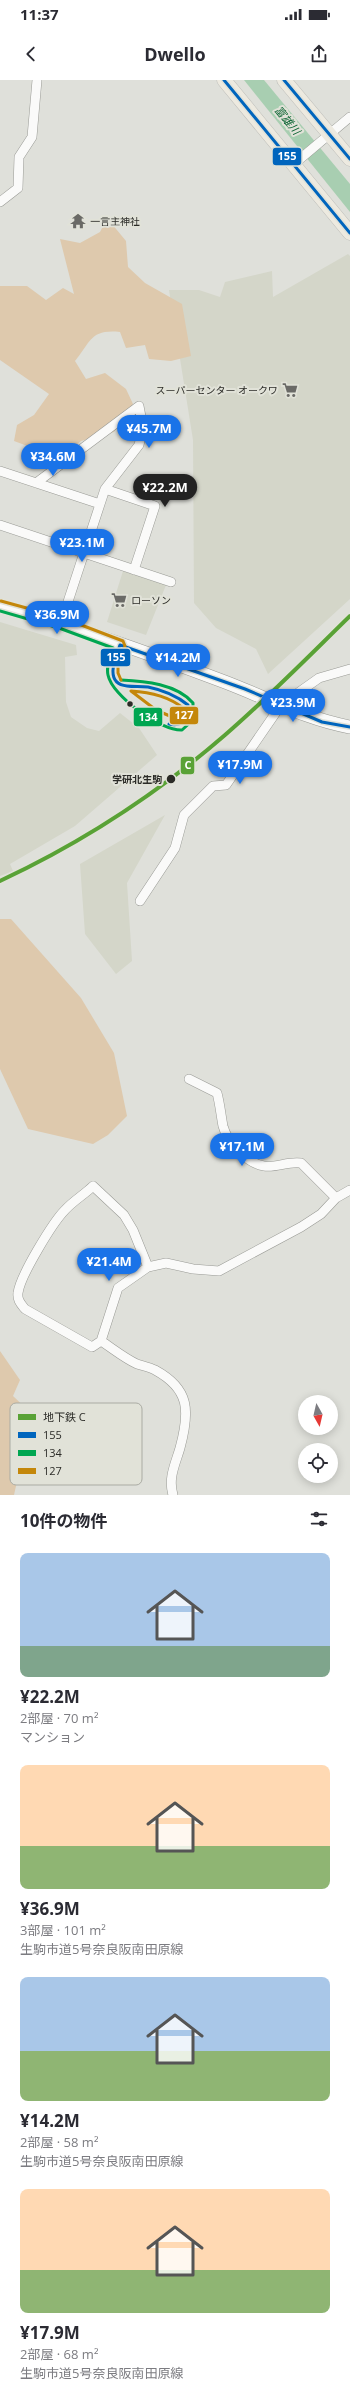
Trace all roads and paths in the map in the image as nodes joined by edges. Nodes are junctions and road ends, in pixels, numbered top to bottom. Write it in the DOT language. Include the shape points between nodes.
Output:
graph roads {
  1 [pos="37,80"];
  2 [pos="224,80"];
  3 [pos="284,80"];
  4 [pos="350,117"];
  5 [pos="328,134"];
  6 [pos="350,159"];
  7 [pos="294,164"];
  8 [pos="0,202"];
  9 [pos="350,233"];
  10 [pos="0,471"];
  11 [pos="36,483"];
  12 [pos="105,489"];
  13 [pos="100,504"];
  14 [pos="0,525"];
  15 [pos="84,552"];
  16 [pos="134,570"];
  17 [pos="171,582"];
  18 [pos="0,606"];
  19 [pos="61,623"];
  20 [pos="350,669"];
  21 [pos="282,705"];
  22 [pos="350,727"];
  23 [pos="140,901"];
  24 [pos="189,1079"];
  25 [pos="350,1190"];
  26 [pos="336,1198"];
  27 [pos="148,1267"];
  28 [pos="101,1341"];
  29 [pos="173,1495"];
  1 -- 8 [label="street" via="32,137 19,157 18,188"];
  2 -- 7 [label="main road"];
  3 -- 5 [label="main road"];
  4 -- 5 [label="street"];
  5 -- 6 [label="main road"];
  5 -- 7 [label="street"];
  7 -- 9 [label="main road"];
  10 -- 11 [label="street"];
  11 -- 12 [label="street" via="139,406 143,427 139,445"];
  11 -- 13 [label="street"];
  12 -- 13 [label="street"];
  12 -- 16 [label="street" via="155,506"];
  13 -- 15 [label="street"];
  14 -- 15 [label="street"];
  15 -- 16 [label="street"];
  15 -- 19 [label="street"];
  16 -- 17 [label="street"];
  18 -- 19 [label="street"];
  19 -- 21 [label="street" via="194,670"];
  20 -- 21 [label="street" via="319,678"];
  21 -- 22 [label="street" via="322,722"];
  21 -- 23 [label="street" via="226,785 213,786 184,815 175,848"];
  24 -- 26 [label="street" via="217,1093 223,1127 242,1154 264,1166 301,1163"];
  25 -- 26 [label="street"];
  26 -- 27 [label="street" via="322,1214 301,1227 219,1270 193,1269 166,1263"];
  27 -- 28 [label="street" via="118,1288"];
  27 -- 28 [label="street" via="124,1215 94,1186 66,1208 47,1234 24,1276 18,1300 25,1309 92,1347"];
  28 -- 29 [label="street" via="137,1364 163,1375 181,1390 185,1400 185,1429 170,1483"];
}
